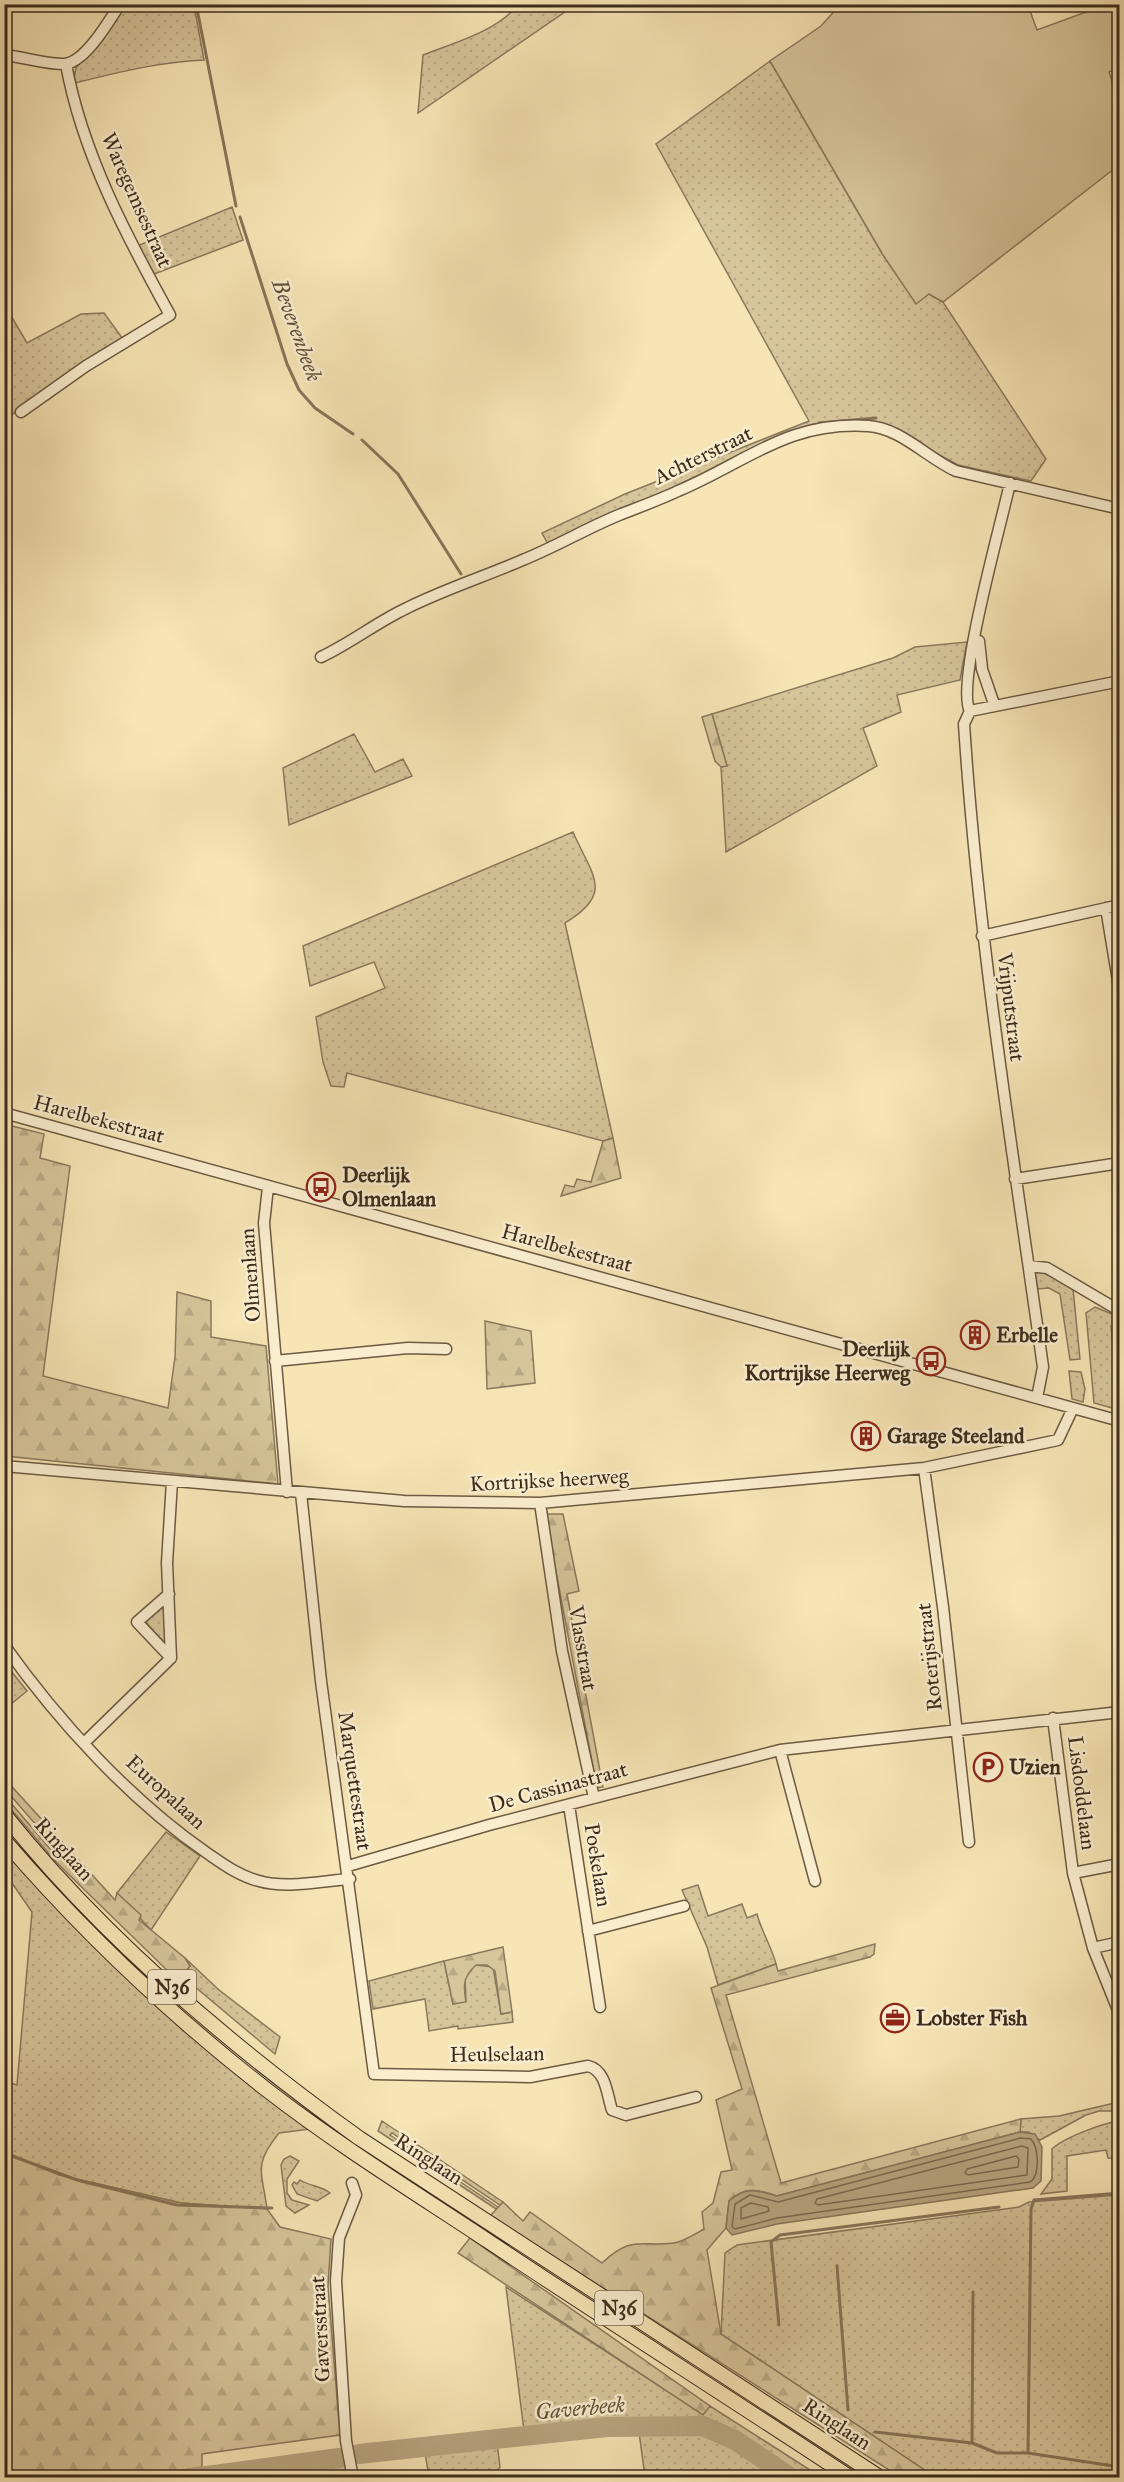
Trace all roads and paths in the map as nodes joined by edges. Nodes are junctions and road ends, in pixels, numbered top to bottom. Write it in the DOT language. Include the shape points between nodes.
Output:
graph roads {
  1 [pos="120,4"];
  2 [pos="4,55"];
  3 [pos="66,64"];
  4 [pos="21,412"];
  5 [pos="1010,483"];
  6 [pos="1119,509"];
  7 [pos="978,623"];
  8 [pos="321,657"];
  9 [pos="1119,681"];
  10 [pos="994,704"];
  11 [pos="970,711"];
  12 [pos="1119,905"];
  13 [pos="1106,908"];
  14 [pos="982,936"];
  15 [pos="1119,993"];
  16 [pos="4,1113"];
  17 [pos="1119,1162"];
  18 [pos="1015,1179"];
  19 [pos="268,1187"];
  20 [pos="1029,1266"];
  21 [pos="1119,1311"];
  22 [pos="446,1349"];
  23 [pos="275,1361"];
  24 [pos="1037,1398"];
  25 [pos="1073,1408"];
  26 [pos="1119,1421"];
  27 [pos="4,1466"];
  28 [pos="924,1468"];
  29 [pos="172,1481"];
  30 [pos="287,1492"];
  31 [pos="300,1493"];
  32 [pos="540,1503"];
  33 [pos="169,1594"];
  34 [pos="4,1645"];
  35 [pos="171,1658"];
  36 [pos="1119,1712"];
  37 [pos="1053,1718"];
  38 [pos="956,1729"];
  39 [pos="85,1742"];
  40 [pos="780,1749"];
  41 [pos="594,1798"];
  42 [pos="569,1805"];
  43 [pos="4,1814"];
  44 [pos="4,1840"];
  45 [pos="969,1842"];
  46 [pos="1119,1864"];
  47 [pos="348,1866"];
  48 [pos="1073,1873"];
  49 [pos="350,1879"];
  50 [pos="815,1881"];
  51 [pos="684,1906"];
  52 [pos="588,1931"];
  53 [pos="1119,1942"];
  54 [pos="1093,1948"];
  55 [pos="600,2007"];
  56 [pos="1119,2015"];
  57 [pos="374,2074"];
  58 [pos="696,2097"];
  59 [pos="352,2183"];
  60 [pos="353,2478"];
  61 [pos="850,2478"];
  62 [pos="881,2478"];
  1 -- 3 [label="street" via="87,50 76,61"];
  2 -- 3 [label="street"];
  3 -- 4 [label="street, Waregemsestraat" via="74,103 112,201 170,315 86,366"];
  5 -- 6 [label="street, Achterstraat"];
  5 -- 7 [label="street, Vrijputstraat"];
  5 -- 8 [label="street, Achterstraat" via="956,471 881,428 808,430 782,438 702,481 533,556 406,608"];
  7 -- 10 [label="street, Vrijputstraat" via="982,669"];
  7 -- 11 [label="street, Vrijputstraat" via="967,685 966,704"];
  9 -- 10 [label="street"];
  10 -- 11 [label="street"];
  11 -- 14 [label="street, Vrijputstraat" via="964,724"];
  12 -- 13 [label="street"];
  13 -- 14 [label="street"];
  13 -- 15 [label="street"];
  14 -- 18 [label="street, Vrijputstraat"];
  16 -- 19 [label="street, Harelbekestraat"];
  17 -- 18 [label="street"];
  18 -- 20 [label="street, Vrijputstraat"];
  19 -- 23 [label="street, Olmenlaan" via="264,1223"];
  19 -- 24 [label="street, Harelbekestraat"];
  20 -- 21 [label="street" via="1047,1268"];
  20 -- 24 [label="street, Vrijputstraat" via="1043,1366"];
  22 -- 23 [label="street" via="408,1348"];
  23 -- 30 [label="street, Olmenlaan"];
  24 -- 25 [label="street, Harelbekestraat"];
  25 -- 26 [label="street, Harelbekestraat"];
  25 -- 28 [label="street, Kortrijkse heerweg" via="1058,1440"];
  27 -- 29 [label="street, Kortrijkse heerweg"];
  28 -- 32 [label="street, Kortrijkse heerweg"];
  28 -- 38 [label="street, Roterijstraat"];
  29 -- 30 [label="street, Kortrijkse heerweg"];
  29 -- 33 [label="street"];
  30 -- 31 [label="street, Kortrijkse heerweg"];
  31 -- 32 [label="street, Kortrijkse heerweg" via="404,1501"];
  31 -- 47 [label="street, Marquettestraat" via="321,1681"];
  32 -- 41 [label="street, Vlasstraat" via="562,1651"];
  33 -- 35 [label="street"];
  33 -- 35 [label="street" via="137,1622"];
  34 -- 39 [label="street, Europalaan" via="35,1688"];
  35 -- 39 [label="street"];
  36 -- 37 [label="street, De Cassinastraat"];
  37 -- 38 [label="street, De Cassinastraat"];
  37 -- 48 [label="street, Lisdoddelaan"];
  38 -- 40 [label="street, De Cassinastraat"];
  38 -- 45 [label="street, Roterijstraat"];
  39 -- 49 [label="street, Europalaan" via="145,1805 235,1871 260,1881 292,1884"];
  40 -- 41 [label="street, De Cassinastraat"];
  40 -- 50 [label="street"];
  41 -- 42 [label="street, De Cassinastraat"];
  42 -- 47 [label="street, De Cassinastraat"];
  42 -- 52 [label="street, Poekelaan"];
  43 -- 62 [label="main road, Ringlaan / N36" via="101,1921 277,2079 359,2138"];
  44 -- 61 [label="main road, Ringlaan / N36" via="145,1986 269,2091 372,2165"];
  46 -- 48 [label="street, Lisdoddelaan"];
  47 -- 49 [label="street, Marquettestraat"];
  48 -- 54 [label="street, Lisdoddelaan"];
  49 -- 57 [label="street, Marquettestraat"];
  51 -- 52 [label="street, Poekelaan"];
  52 -- 55 [label="street, Poekelaan"];
  53 -- 54 [label="street"];
  54 -- 56 [label="street, Lisdoddelaan"];
  57 -- 58 [label="street, Heulselaan" via="530,2077 588,2066 601,2073 612,2110 617,2114"];
  59 -- 60 [label="street, Gaversstraat" via="356,2195 339,2238 336,2281 346,2441"];
}
